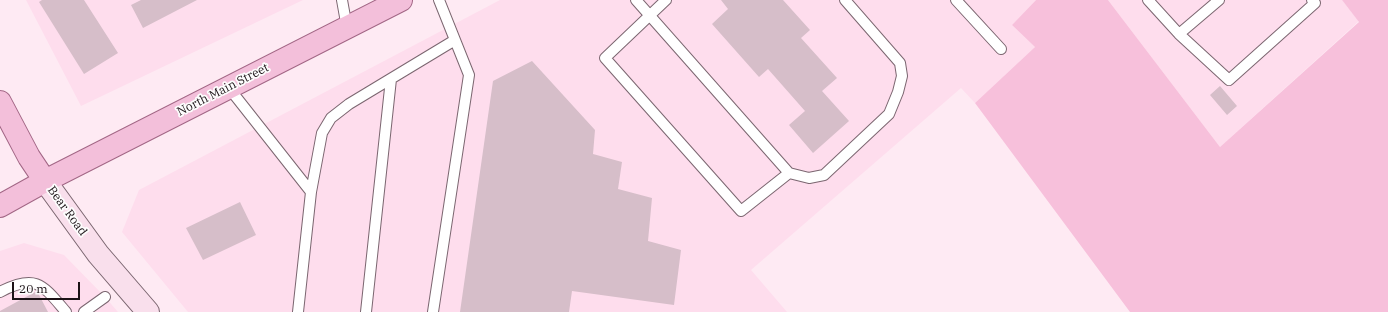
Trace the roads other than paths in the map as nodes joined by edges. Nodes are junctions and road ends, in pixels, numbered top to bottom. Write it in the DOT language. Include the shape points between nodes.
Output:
graph roads {
  1 [pos="342,0"];
  2 [pos="439,0"];
  3 [pos="636,0"];
  4 [pos="666,0"];
  5 [pos="845,0"];
  6 [pos="956,0"];
  7 [pos="1148,0"];
  8 [pos="1219,0"];
  9 [pos="1312,0"];
  10 [pos="388,2"];
  11 [pos="649,15"];
  12 [pos="347,28"];
  13 [pos="1179,34"];
  14 [pos="455,40"];
  15 [pos="1001,49"];
  16 [pos="391,79"];
  17 [pos="229,88"];
  18 [pos="0,102"];
  19 [pos="789,173"];
  20 [pos="45,181"];
  21 [pos="311,192"];
  22 [pos="0,206"];
  23 [pos="0,292"];
  24 [pos="105,297"];
  25 [pos="66,312"];
  26 [pos="84,312"];
  27 [pos="148,312"];
  28 [pos="298,312"];
  29 [pos="366,312"];
  30 [pos="433,312"];
  1 -- 12 [label="lane"];
  2 -- 14 [label="lane"];
  3 -- 11 [label="lane"];
  4 -- 11 [label="lane"];
  5 -- 19 [label="lane" via="900,63 902,76 898,92 889,114 824,175 809,178"];
  6 -- 15 [label="lane"];
  7 -- 13 [label="lane"];
  8 -- 13 [label="lane"];
  9 -- 13 [label="lane" via="1315,3 1229,80"];
  10 -- 12 [label="main road, North Main Street"];
  11 -- 19 [label="lane"];
  11 -- 19 [label="lane" via="605,58 741,212"];
  12 -- 17 [label="main road, North Main Street"];
  14 -- 16 [label="lane"];
  14 -- 30 [label="lane" via="469,75"];
  16 -- 21 [label="lane" via="331,118 322,133"];
  16 -- 29 [label="lane"];
  17 -- 20 [label="main road, North Main Street"];
  17 -- 21 [label="lane"];
  18 -- 20 [label="main road, Bear Road" via="29,157"];
  20 -- 22 [label="main road, North Main Street"];
  20 -- 27 [label="main road, Bear Road" via="98,254"];
  21 -- 28 [label="lane"];
  23 -- 25 [label="lane" via="27,282 37,284 48,291"];
  24 -- 26 [label="lane"];
}
